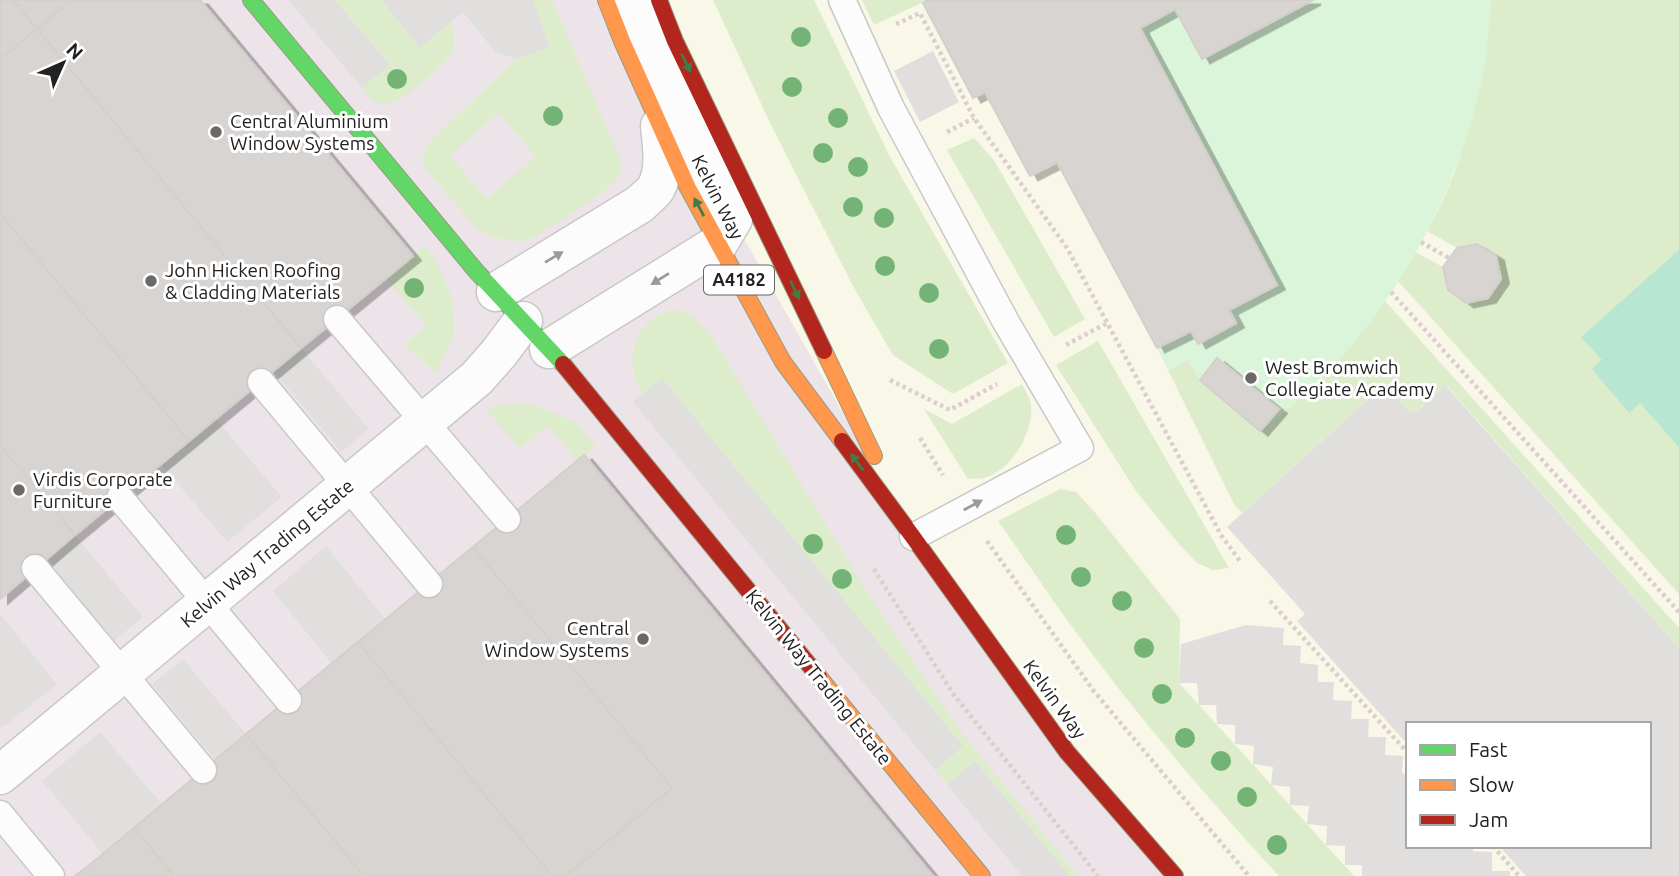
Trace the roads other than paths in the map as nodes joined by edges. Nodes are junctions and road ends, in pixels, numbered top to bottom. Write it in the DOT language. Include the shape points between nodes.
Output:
graph roads {
  1 [pos="251,0"];
  2 [pos="606,0"];
  3 [pos="633,0"];
  4 [pos="659,0"];
  5 [pos="842,0"];
  6 [pos="660,126"];
  7 [pos="718,244"];
  8 [pos="496,292"];
  9 [pos="337,319"];
  10 [pos="523,321"];
  11 [pos="549,349"];
  12 [pos="261,382"];
  13 [pos="424,422"];
  14 [pos="348,486"];
  15 [pos="120,498"];
  16 [pos="506,519"];
  17 [pos="913,537"];
  18 [pos="35,568"];
  19 [pos="429,584"];
  20 [pos="206,603"];
  21 [pos="122,673"];
  22 [pos="288,700"];
  23 [pos="203,770"];
  24 [pos="0,775"];
  25 [pos="0,814"];
  26 [pos="51,876"];
  27 [pos="982,876"];
  28 [pos="1175,876"];
  1 -- 8 [label="main road, Kelvin Way Trading Estate"];
  2 -- 6 [label="main road, Kelvin Way / A4182"];
  3 -- 7 [label="street" via="692,138 733,219"];
  4 -- 17 [label="main road, Kelvin Way / A4182, one-way"];
  17 -- 5 [label="lane, one-way" via="1080,448 891,108"];
  7 -- 6 [label="main road, Kelvin Way / A4182, one-way"];
  8 -- 6 [label="street, one-way" via="640,204 661,175"];
  7 -- 11 [label="street, one-way"];
  17 -- 7 [label="main road, Kelvin Way / A4182, one-way" via="783,362"];
  8 -- 10 [label="main road, Kelvin Way Trading Estate"];
  9 -- 13 [label="lane"];
  10 -- 11 [label="main road, Kelvin Way Trading Estate"];
  10 -- 13 [label="street, Kelvin Way Trading Estate" via="477,378"];
  11 -- 27 [label="main road, Kelvin Way Trading Estate"];
  12 -- 14 [label="lane"];
  13 -- 14 [label="street, Kelvin Way Trading Estate"];
  13 -- 16 [label="lane"];
  14 -- 19 [label="lane"];
  14 -- 20 [label="street, Kelvin Way Trading Estate"];
  15 -- 20 [label="lane"];
  17 -- 28 [label="main road, Kelvin Way / A4182" via="1067,752"];
  18 -- 21 [label="lane"];
  20 -- 21 [label="street, Kelvin Way Trading Estate"];
  20 -- 22 [label="lane"];
  21 -- 23 [label="lane"];
  21 -- 24 [label="street, Kelvin Way Trading Estate"];
  25 -- 26 [label="lane"];
}
